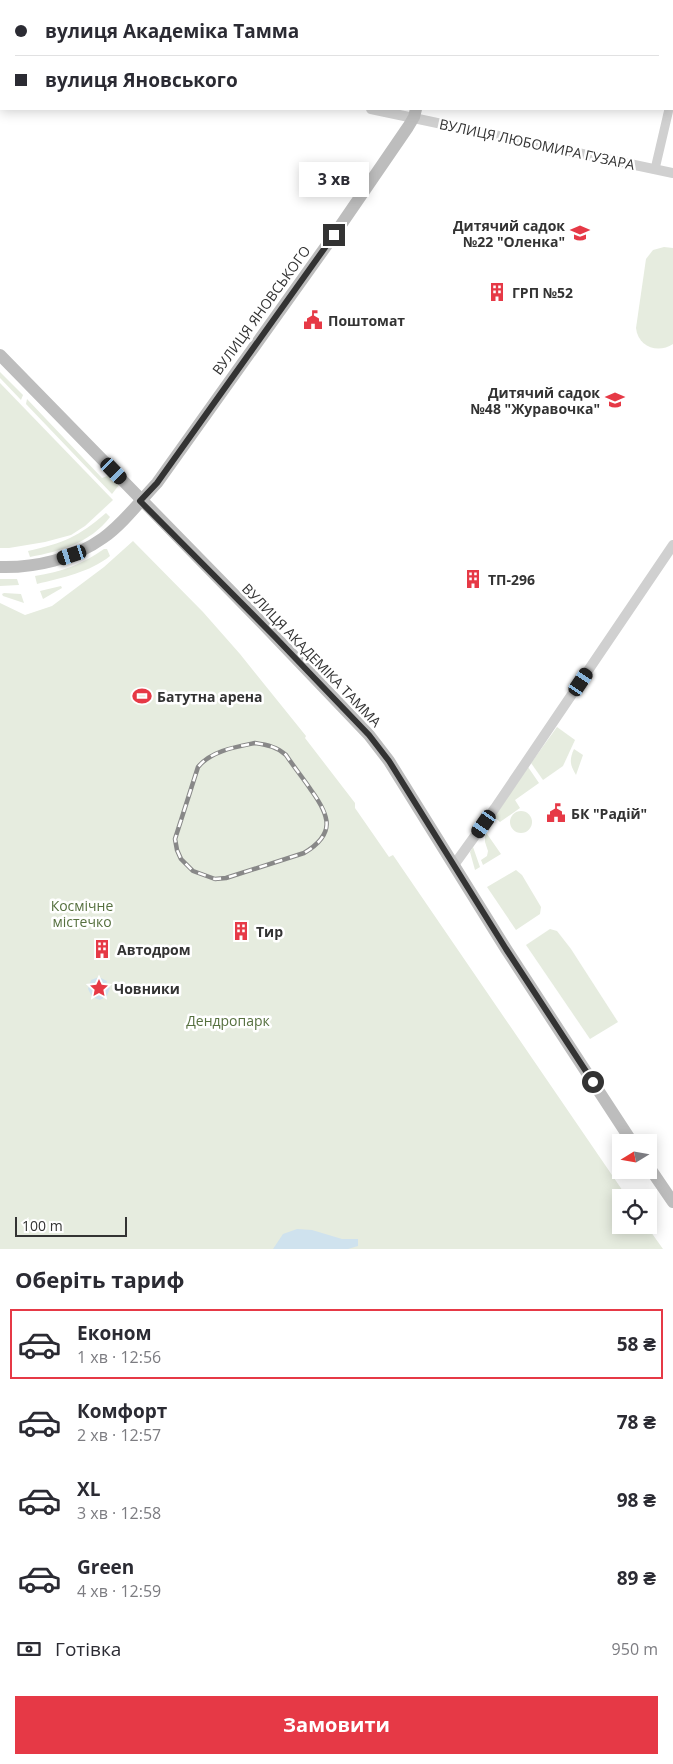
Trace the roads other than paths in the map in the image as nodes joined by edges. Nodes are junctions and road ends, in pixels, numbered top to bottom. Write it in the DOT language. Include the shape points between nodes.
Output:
graph roads {
  1 [pos="382,110"];
  2 [pos="669,110"];
  3 [pos="415,113"];
  4 [pos="655,169"];
  5 [pos="673,173"];
  6 [pos="0,355"];
  7 [pos="140,501"];
  8 [pos="673,545"];
  9 [pos="0,567"];
  10 [pos="454,865"];
  11 [pos="627,1134"];
  12 [pos="657,1179"];
  13 [pos="673,1202"];
  1 -- 3 [label="street, ВУЛИЦЯ ЛЮБОМИРА ГУЗАРА"];
  2 -- 4 [label="street"];
  3 -- 4 [label="street, ВУЛИЦЯ ЛЮБОМИРА ГУЗАРА"];
  3 -- 7 [label="main road, ВУЛИЦЯ ЯНОВСЬКОГО" via="334,235 157,483"];
  4 -- 5 [label="street, ВУЛИЦЯ ЛЮБОМИРА ГУЗАРА"];
  6 -- 7 [label="main road, ВУЛИЦЯ АКАДЕМІКА ТАММА"];
  7 -- 9 [label="main road, ВУЛИЦЯ ЯНОВСЬКОГО" via="104,538 86,548 46,563"];
  7 -- 10 [label="main road, ВУЛИЦЯ АКАДЕМІКА ТАММА" via="369,735 389,761"];
  8 -- 10 [label="street"];
  10 -- 11 [label="main road, ВУЛИЦЯ АКАДЕМІКА ТАММА"];
  12 -- 13 [label="main road"];
}
